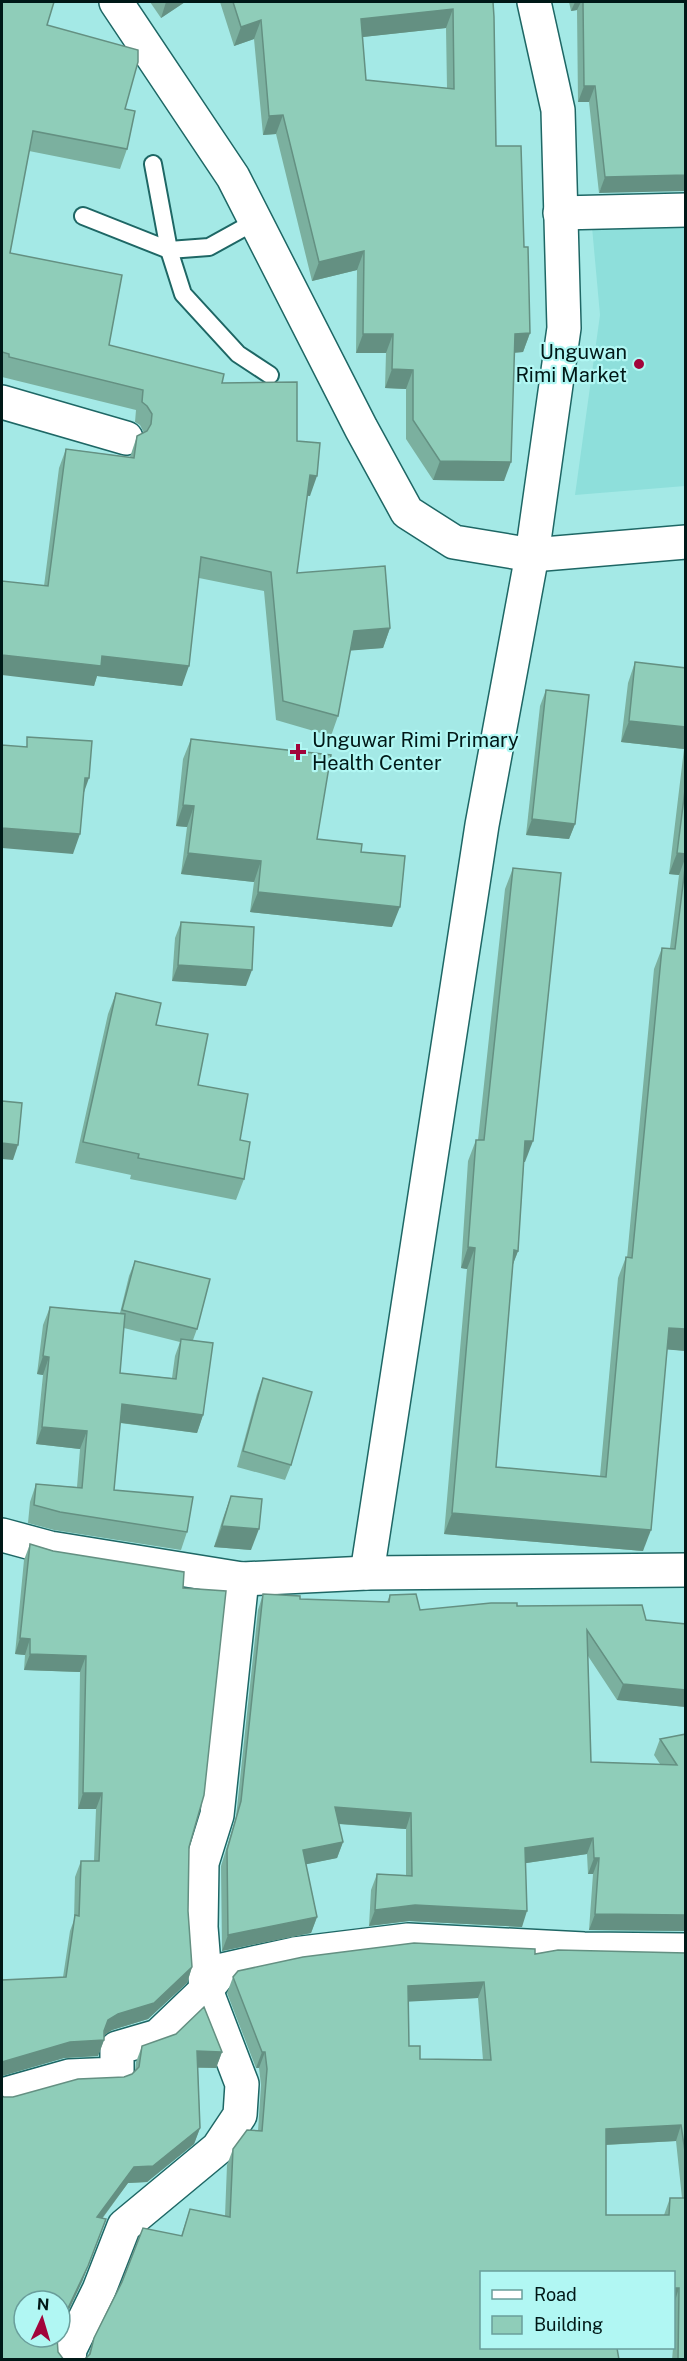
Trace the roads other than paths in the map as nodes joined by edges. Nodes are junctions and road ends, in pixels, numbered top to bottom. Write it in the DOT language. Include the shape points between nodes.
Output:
graph roads {
  1 [pos="116,2"];
  2 [pos="534,2"];
  3 [pos="153,164"];
  4 [pos="686,210"];
  5 [pos="560,213"];
  6 [pos="83,216"];
  7 [pos="256,221"];
  8 [pos="169,250"];
  9 [pos="270,375"];
  10 [pos="2,402"];
  11 [pos="126,438"];
  12 [pos="686,542"];
  13 [pos="532,555"];
  14 [pos="2,1535"];
  15 [pos="686,1570"];
  16 [pos="367,1573"];
  17 [pos="242,1579"];
  18 [pos="686,1950"];
  19 [pos="206,1990"];
  20 [pos="2,2095"];
  21 [pos="69,2360"];
  1 -- 7 [label="street" via="233,177"];
  2 -- 5 [label="street" via="558,110"];
  3 -- 8 [label="lane"];
  4 -- 5 [label="street"];
  5 -- 13 [label="street" via="564,328"];
  6 -- 8 [label="lane"];
  7 -- 8 [label="lane" via="209,247"];
  7 -- 13 [label="street" via="407,512 454,542"];
  8 -- 9 [label="lane" via="183,294 238,354"];
  10 -- 11 [label="street"];
  12 -- 13 [label="street"];
  13 -- 16 [label="street" via="482,825"];
  14 -- 17 [label="street" via="50,1548"];
  15 -- 16 [label="street"];
  16 -- 17 [label="street"];
  17 -- 19 [label="street" via="217,1815 202,1863 201,1928"];
  18 -- 19 [label="street" via="408,1940 294,1954 222,1970"];
  19 -- 20 [label="street" via="158,2036 117,2048 117,2074 69,2076"];
  19 -- 21 [label="street" via="242,2084 240,2115 218,2148 124,2226 70,2349"];
}
